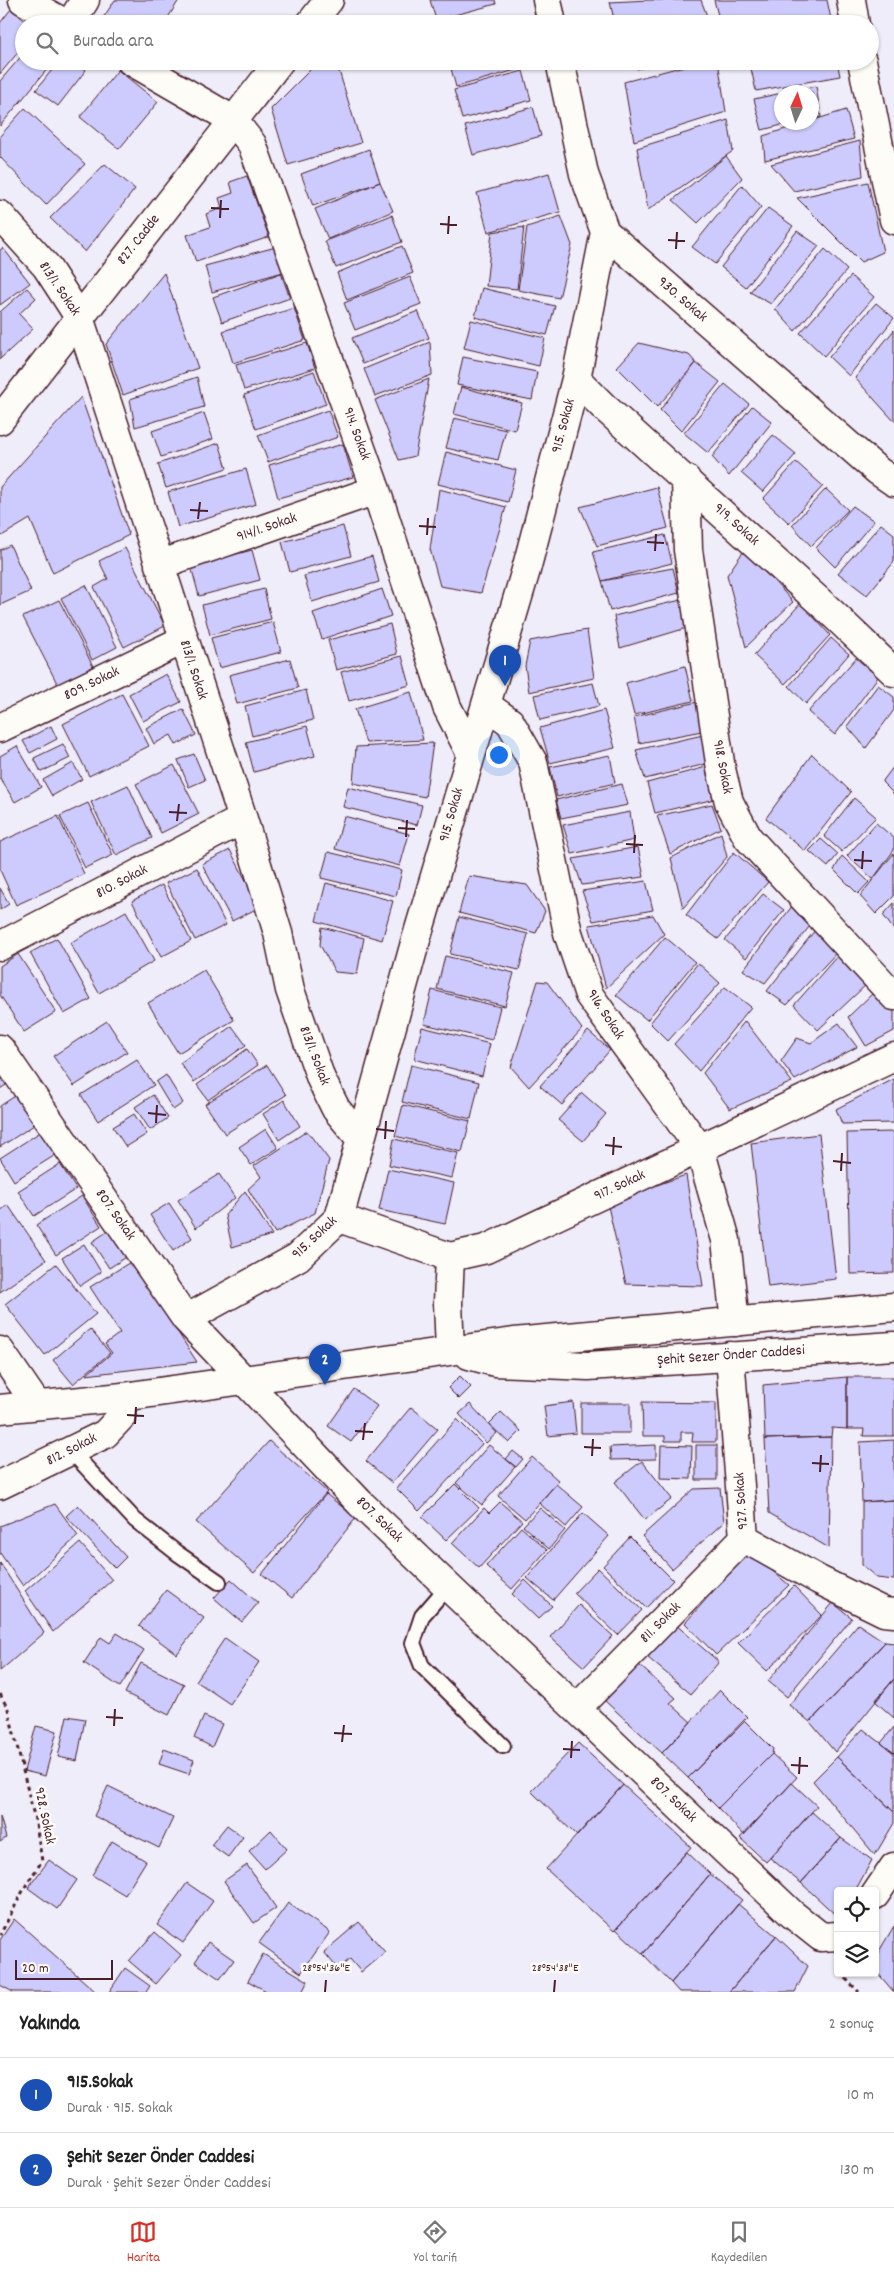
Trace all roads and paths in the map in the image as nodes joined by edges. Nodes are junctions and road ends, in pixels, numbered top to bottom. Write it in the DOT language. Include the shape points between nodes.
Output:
graph roads {
  1 [pos="23,0"];
  2 [pos="85,0"];
  3 [pos="329,0"];
  4 [pos="547,0"];
  5 [pos="851,0"];
  6 [pos="50,15"];
  7 [pos="76,15"];
  8 [pos="317,15"];
  9 [pos="550,15"];
  10 [pos="854,15"];
  11 [pos="147,70"];
  12 [pos="273,70"];
  13 [pos="562,70"];
  14 [pos="864,70"];
  15 [pos="233,120"];
  16 [pos="889,171"];
  17 [pos="0,215"];
  18 [pos="894,220"];
  19 [pos="605,232"];
  20 [pos="79,317"];
  21 [pos="576,379"];
  22 [pos="0,420"];
  23 [pos="686,479"];
  24 [pos="894,482"];
  25 [pos="376,490"];
  26 [pos="159,565"];
  27 [pos="183,640"];
  28 [pos="894,672"];
  29 [pos="486,705"];
  30 [pos="0,728"];
  31 [pos="470,752"];
  32 [pos="243,819"];
  33 [pos="0,946"];
  34 [pos="894,996"];
  35 [pos="0,1049"];
  36 [pos="894,1057"];
  37 [pos="360,1138"];
  38 [pos="700,1149"];
  39 [pos="339,1218"];
  40 [pos="450,1257"];
  41 [pos="894,1307"];
  42 [pos="186,1319"];
  43 [pos="735,1322"];
  44 [pos="894,1346"];
  45 [pos="450,1350"];
  46 [pos="0,1351"];
  47 [pos="730,1356"];
  48 [pos="243,1380"];
  49 [pos="123,1397"];
  50 [pos="37,1405"];
  51 [pos="0,1409"];
  52 [pos="71,1451"];
  53 [pos="0,1485"];
  54 [pos="744,1538"];
  55 [pos="219,1582"];
  56 [pos="448,1586"];
  57 [pos="894,1613"];
  58 [pos="0,1694"];
  59 [pos="577,1708"];
  60 [pos="503,1746"];
  61 [pos="894,1867"];
  62 [pos="879,1889"];
  63 [pos="0,1935"];
  64 [pos="829,1937"];
  65 [pos="844,1977"];
  66 [pos="859,1992"];
  1 -- 6 [label="street"];
  2 -- 7 [label="street"];
  3 -- 8 [label="street"];
  4 -- 9 [label="street"];
  5 -- 10 [label="street"];
  11 -- 15 [label="street"];
  12 -- 15 [label="street, 827. Cadde"];
  13 -- 19 [label="street, 930. Sokak" via="584,174"];
  14 -- 16 [label="street"];
  15 -- 20 [label="street, 827. Cadde"];
  15 -- 25 [label="street, 914. Sokak" via="252,144"];
  16 -- 18 [label="street"];
  17 -- 20 [label="street, 813/1. Sokak" via="46,266"];
  19 -- 21 [label="street, 915. Sokak"];
  19 -- 24 [label="street, 930. Sokak" via="878,472"];
  20 -- 22 [label="street, 827. Cadde"];
  20 -- 26 [label="street, 813/1. Sokak"];
  21 -- 23 [label="street, 919. Sokak"];
  21 -- 29 [label="street, 915. Sokak" via="526,570"];
  23 -- 28 [label="street, 919. Sokak"];
  23 -- 34 [label="street, 918. Sokak" via="688,550 721,769 729,802 748,838"];
  25 -- 26 [label="street, 914/1. Sokak"];
  25 -- 31 [label="street, 914. Sokak" via="446,707"];
  26 -- 27 [label="street, 813/1. Sokak"];
  27 -- 30 [label="street, 809. Sokak"];
  27 -- 32 [label="street, 813/1. Sokak"];
  29 -- 31 [label="street, 915. Sokak"];
  29 -- 38 [label="street, 916. Sokak" via="510,722 533,762 568,933 589,995"];
  31 -- 37 [label="street, 915. Sokak"];
  32 -- 33 [label="street, 810. Sokak"];
  32 -- 37 [label="street, 813/1. Sokak" via="278,933 290,990 321,1079 336,1109"];
  35 -- 42 [label="street, 807. Sokak"];
  36 -- 38 [label="street, 917. Sokak"];
  37 -- 39 [label="street, 915. Sokak"];
  38 -- 40 [label="street, 917. Sokak" via="486,1249"];
  38 -- 43 [label="street, 916. Sokak" via="726,1240"];
  39 -- 40 [label="street"];
  39 -- 42 [label="street, 915. Sokak" via="298,1257"];
  40 -- 45 [label="street"];
  41 -- 43 [label="street, Şehit Sezer Önder Caddesi"];
  42 -- 48 [label="street, 807. Sokak"];
  43 -- 45 [label="street, Şehit Sezer Önder Caddesi"];
  44 -- 47 [label="street, Şehit Sezer Önder Caddesi"];
  45 -- 47 [label="street, Şehit Sezer Önder Caddesi" via="495,1362 588,1366"];
  45 -- 48 [label="street, Şehit Sezer Önder Caddesi"];
  46 -- 50 [label="street"];
  47 -- 54 [label="street, 927. Sokak"];
  48 -- 49 [label="street, Şehit Sezer Önder Caddesi"];
  48 -- 56 [label="street, 807. Sokak" via="360,1503"];
  49 -- 50 [label="street, Şehit Sezer Önder Caddesi"];
  49 -- 52 [label="street, 812. Sokak" via="122,1417 105,1434"];
  50 -- 51 [label="street, Şehit Sezer Önder Caddesi"];
  52 -- 53 [label="street, 812. Sokak"];
  52 -- 55 [label="lane" via="135,1520"];
  54 -- 57 [label="street, 927. Sokak" via="819,1580 884,1612"];
  54 -- 59 [label="street, 811. Sokak"];
  56 -- 59 [label="street, 807. Sokak"];
  56 -- 60 [label="lane" via="422,1616 413,1643 422,1666"];
  58 -- 63 [label="path, 928. Sokak" via="8,1709 42,1861"];
  59 -- 64 [label="street, 807. Sokak" via="792,1914"];
  61 -- 62 [label="street"];
  65 -- 66 [label="path"];
}
